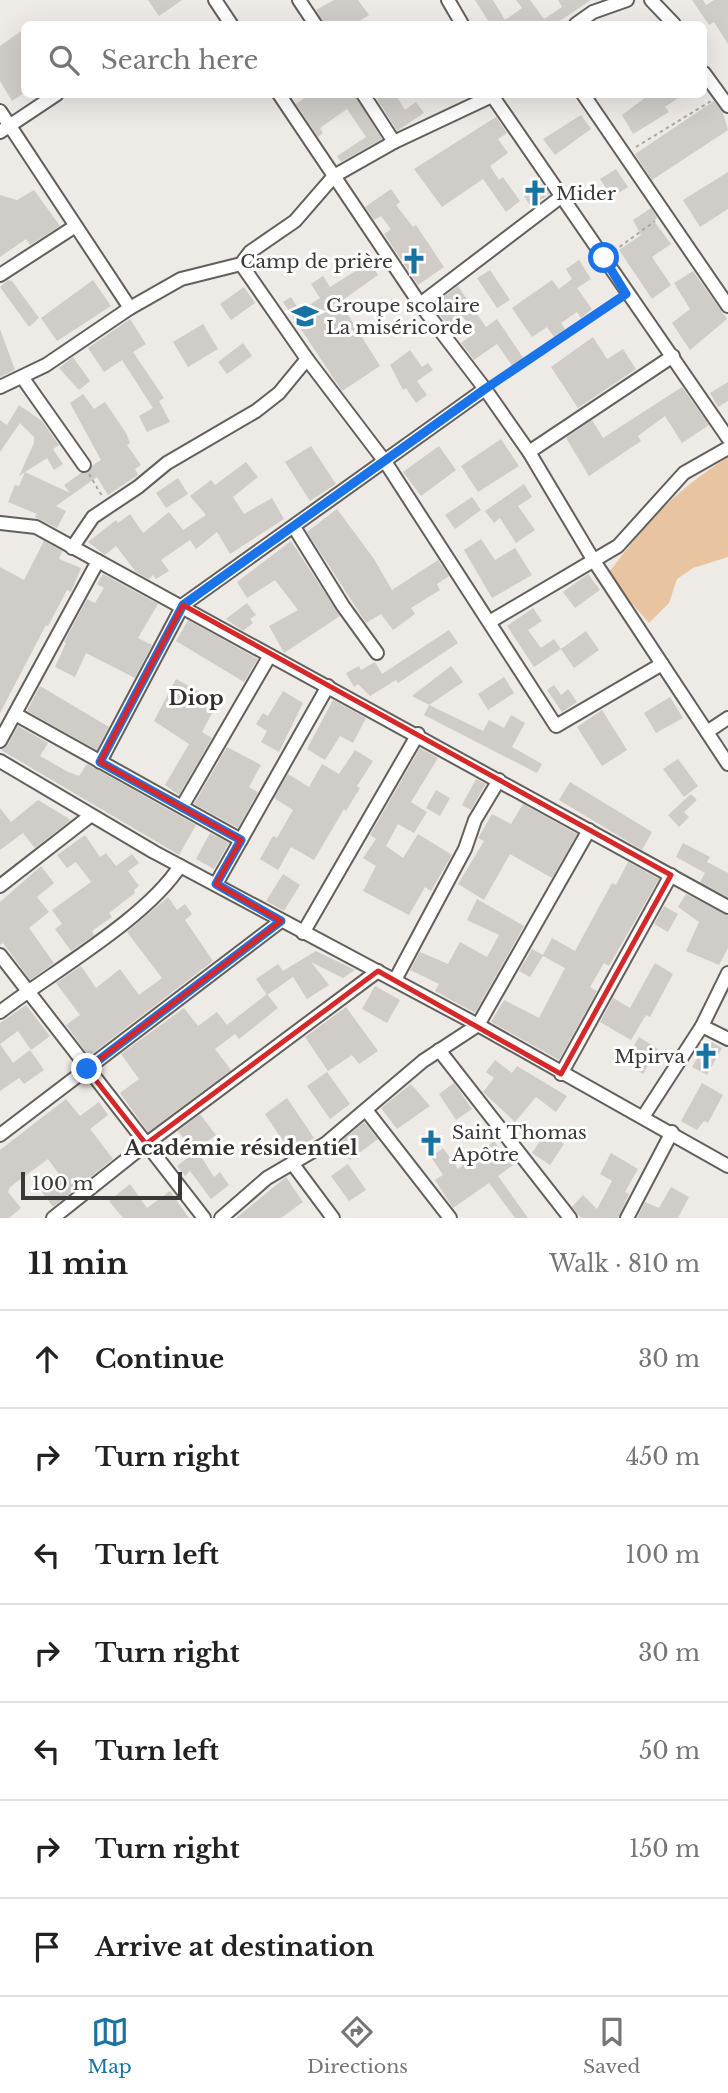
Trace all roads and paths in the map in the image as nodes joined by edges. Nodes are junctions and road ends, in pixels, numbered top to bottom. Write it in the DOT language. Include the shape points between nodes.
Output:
graph roads {
  1 [pos="215,0"];
  2 [pos="299,0"];
  3 [pos="448,0"];
  4 [pos="585,0"];
  5 [pos="627,0"];
  6 [pos="651,0"];
  7 [pos="593,12"];
  8 [pos="229,21"];
  9 [pos="313,21"];
  10 [pos="460,21"];
  11 [pos="582,21"];
  12 [pos="671,21"];
  13 [pos="707,78"];
  14 [pos="718,94"];
  15 [pos="51,98"];
  16 [pos="282,98"];
  17 [pos="366,98"];
  18 [pos="488,98"];
  19 [pos="496,98"];
  20 [pos="586,98"];
  21 [pos="728,106"];
  22 [pos="0,111"];
  23 [pos="5,129"];
  24 [pos="394,142"];
  25 [pos="626,154"];
  26 [pos="334,176"];
  27 [pos="562,196"];
  28 [pos="664,214"];
  29 [pos="74,227"];
  30 [pos="604,258"];
  31 [pos="241,264"];
  32 [pos="0,275"];
  33 [pos="626,294"];
  34 [pos="420,304"];
  35 [pos="728,306"];
  36 [pos="130,308"];
  37 [pos="673,356"];
  38 [pos="307,359"];
  39 [pos="22,377"];
  40 [pos="0,387"];
  41 [pos="485,389"];
  42 [pos="728,438"];
  43 [pos="728,448"];
  44 [pos="528,453"];
  45 [pos="386,463"];
  46 [pos="84,465"];
  47 [pos="108,506"];
  48 [pos="1,526"];
  49 [pos="294,527"];
  50 [pos="72,548"];
  51 [pos="98,561"];
  52 [pos="594,561"];
  53 [pos="183,605"];
  54 [pos="491,621"];
  55 [pos="377,653"];
  56 [pos="269,657"];
  57 [pos="662,664"];
  58 [pos="328,686"];
  59 [pos="15,715"];
  60 [pos="728,718"];
  61 [pos="707,732"];
  62 [pos="418,734"];
  63 [pos="0,741"];
  64 [pos="0,761"];
  65 [pos="100,762"];
  66 [pos="728,764"];
  67 [pos="499,780"];
  68 [pos="183,805"];
  69 [pos="90,816"];
  70 [pos="589,830"];
  71 [pos="241,840"];
  72 [pos="180,866"];
  73 [pos="671,875"];
  74 [pos="216,884"];
  75 [pos="0,886"];
  76 [pos="728,907"];
  77 [pos="281,921"];
  78 [pos="303,933"];
  79 [pos="0,955"];
  80 [pos="378,971"];
  81 [pos="728,973"];
  82 [pos="395,980"];
  83 [pos="27,991"];
  84 [pos="0,1012"];
  85 [pos="478,1025"];
  86 [pos="702,1026"];
  87 [pos="728,1039"];
  88 [pos="439,1050"];
  89 [pos="87,1069"];
  90 [pos="561,1074"];
  91 [pos="366,1110"];
  92 [pos="643,1117"];
  93 [pos="672,1132"];
  94 [pos="0,1135"];
  95 [pos="145,1144"];
  96 [pos="292,1163"];
  97 [pos="728,1166"];
  98 [pos="53,1218"];
  99 [pos="204,1218"];
  100 [pos="221,1218"];
  101 [pos="333,1218"];
  102 [pos="450,1218"];
  103 [pos="570,1218"];
  104 [pos="627,1218"];
  1 -- 8 [label="street"];
  2 -- 9 [label="street"];
  3 -- 10 [label="street"];
  4 -- 7 [label="street"];
  5 -- 7 [label="street"];
  6 -- 12 [label="street"];
  7 -- 11 [label="street"];
  13 -- 14 [label="street"];
  14 -- 21 [label="street"];
  14 -- 25 [label="path"];
  15 -- 23 [label="street"];
  16 -- 26 [label="street"];
  17 -- 24 [label="street"];
  18 -- 24 [label="street"];
  19 -- 27 [label="street"];
  20 -- 25 [label="street"];
  22 -- 23 [label="street"];
  23 -- 29 [label="street"];
  24 -- 26 [label="street"];
  25 -- 28 [label="street"];
  26 -- 31 [label="street" via="295,221 250,252"];
  26 -- 34 [label="street"];
  27 -- 30 [label="street"];
  27 -- 34 [label="street"];
  28 -- 30 [label="path"];
  28 -- 35 [label="street"];
  29 -- 32 [label="street"];
  29 -- 36 [label="street"];
  30 -- 33 [label="street"];
  31 -- 36 [label="street" via="181,279"];
  31 -- 38 [label="street"];
  33 -- 37 [label="street"];
  33 -- 41 [label="path"];
  34 -- 41 [label="street"];
  36 -- 39 [label="street"];
  37 -- 42 [label="street"];
  37 -- 44 [label="street"];
  38 -- 45 [label="street"];
  38 -- 47 [label="street" via="279,393 256,411 167,463"];
  39 -- 40 [label="street"];
  39 -- 46 [label="street"];
  41 -- 44 [label="street"];
  41 -- 45 [label="street"];
  43 -- 52 [label="street" via="684,473 618,546"];
  44 -- 52 [label="street"];
  45 -- 49 [label="street"];
  45 -- 54 [label="street"];
  46 -- 47 [label="path"];
  47 -- 50 [label="street" via="93,517"];
  48 -- 50 [label="street" via="36,527"];
  49 -- 53 [label="street"];
  49 -- 55 [label="street"];
  50 -- 51 [label="street"];
  51 -- 53 [label="street"];
  51 -- 59 [label="street"];
  52 -- 54 [label="street"];
  52 -- 57 [label="street"];
  53 -- 56 [label="street"];
  53 -- 65 [label="street"];
  54 -- 57 [label="street" via="556,726"];
  56 -- 58 [label="street"];
  56 -- 68 [label="street"];
  57 -- 61 [label="street"];
  58 -- 62 [label="street"];
  58 -- 71 [label="street"];
  59 -- 63 [label="street"];
  59 -- 65 [label="street"];
  60 -- 61 [label="street"];
  61 -- 66 [label="street"];
  62 -- 67 [label="street"];
  62 -- 78 [label="street"];
  64 -- 69 [label="street"];
  65 -- 68 [label="street"];
  67 -- 70 [label="street"];
  67 -- 82 [label="street"];
  68 -- 71 [label="street"];
  69 -- 72 [label="street"];
  69 -- 75 [label="street"];
  70 -- 73 [label="street"];
  70 -- 85 [label="street"];
  71 -- 74 [label="street"];
  72 -- 74 [label="street"];
  72 -- 83 [label="street" via="158,895"];
  73 -- 76 [label="street"];
  73 -- 90 [label="street"];
  74 -- 77 [label="street"];
  77 -- 78 [label="street"];
  77 -- 89 [label="street"];
  78 -- 80 [label="street"];
  79 -- 83 [label="street"];
  80 -- 82 [label="street"];
  80 -- 95 [label="street"];
  81 -- 86 [label="street"];
  82 -- 85 [label="street"];
  83 -- 84 [label="street"];
  83 -- 89 [label="street"];
  85 -- 88 [label="street"];
  85 -- 90 [label="street"];
  86 -- 87 [label="street"];
  86 -- 92 [label="street"];
  88 -- 91 [label="street" via="404,1074"];
  88 -- 103 [label="street"];
  89 -- 94 [label="street"];
  89 -- 95 [label="street"];
  90 -- 92 [label="street"];
  91 -- 96 [label="street" via="325,1144"];
  91 -- 102 [label="street"];
  92 -- 93 [label="street"];
  93 -- 97 [label="street"];
  93 -- 104 [label="street"];
  95 -- 98 [label="street"];
  95 -- 99 [label="street"];
  96 -- 100 [label="street"];
  96 -- 101 [label="street"];
}
